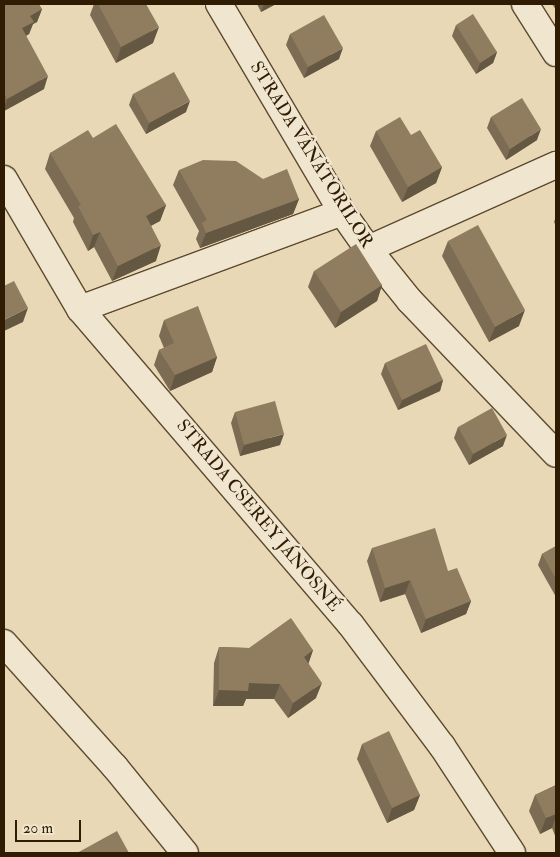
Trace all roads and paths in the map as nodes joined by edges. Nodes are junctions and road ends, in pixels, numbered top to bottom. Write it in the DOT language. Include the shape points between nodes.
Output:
graph roads {
  1 [pos="219,4"];
  2 [pos="525,4"];
  3 [pos="556,53"];
  4 [pos="556,165"];
  5 [pos="4,179"];
  6 [pos="342,212"];
  7 [pos="368,249"];
  8 [pos="80,309"];
  9 [pos="556,454"];
  10 [pos="4,643"];
  11 [pos="185,853"];
  12 [pos="512,853"];
  1 -- 6 [label="street, STRADA VÂNĂTORILOR"];
  2 -- 3 [label="street"];
  4 -- 7 [label="street"];
  5 -- 8 [label="street, STRADA CSEREY JÁNOSNÉ"];
  6 -- 7 [label="street, STRADA VÂNĂTORILOR"];
  6 -- 8 [label="street"];
  7 -- 9 [label="street, STRADA VÂNĂTORILOR" via="410,301"];
  8 -- 12 [label="street, STRADA CSEREY JÁNOSNÉ" via="351,625 442,746"];
  10 -- 11 [label="street" via="115,767"];
}
